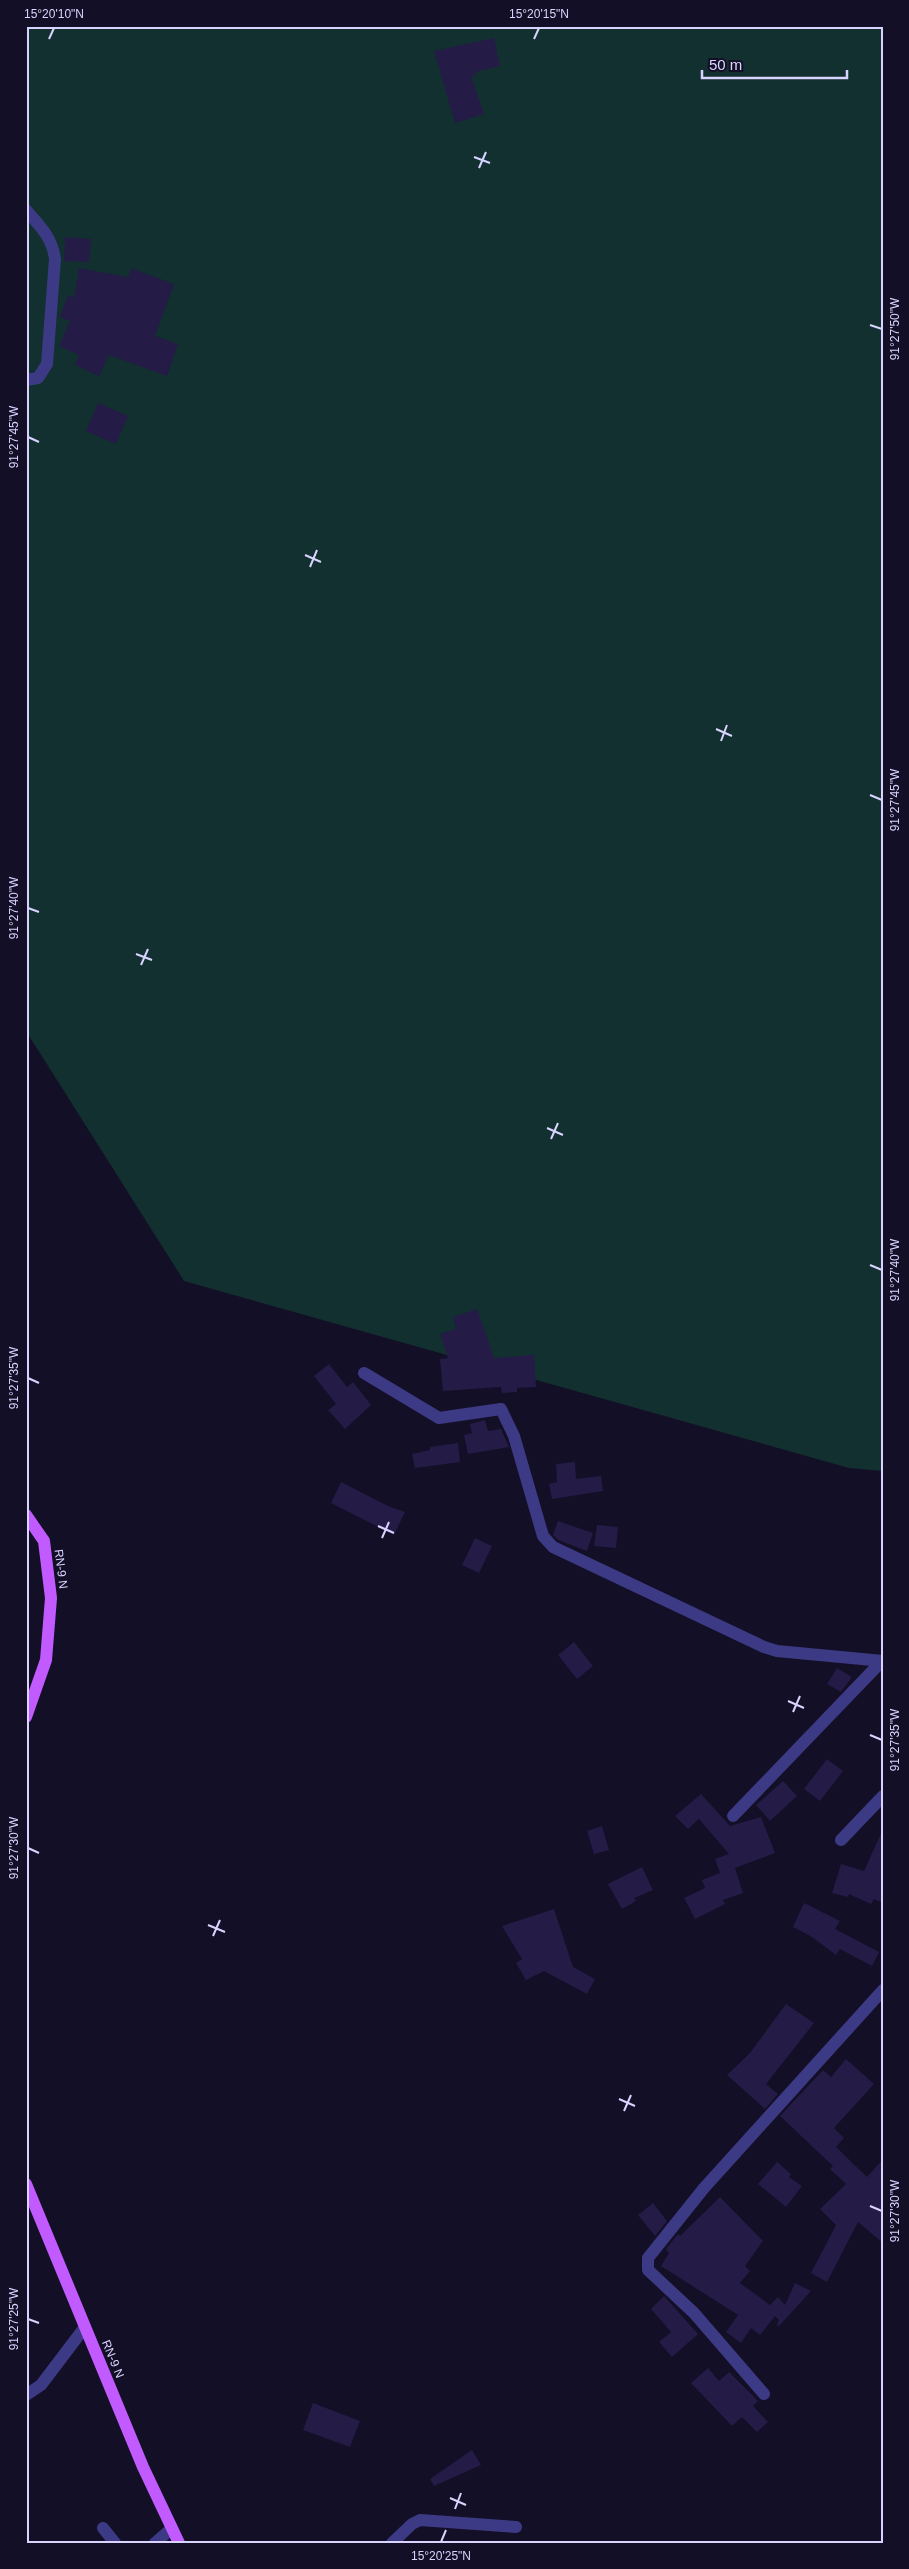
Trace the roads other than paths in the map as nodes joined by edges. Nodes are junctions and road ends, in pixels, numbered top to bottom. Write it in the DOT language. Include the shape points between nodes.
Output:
graph roads {
  1 [pos="26,210"];
  2 [pos="26,380"];
  3 [pos="364,1373"];
  4 [pos="26,1515"];
  5 [pos="883,1661"];
  6 [pos="26,1717"];
  7 [pos="883,1796"];
  8 [pos="733,1816"];
  9 [pos="841,1840"];
  10 [pos="883,1990"];
  11 [pos="26,2184"];
  12 [pos="85,2327"];
  13 [pos="764,2394"];
  14 [pos="26,2395"];
  15 [pos="516,2526"];
  16 [pos="103,2528"];
  17 [pos="171,2529"];
  18 [pos="115,2543"];
  19 [pos="155,2543"];
  20 [pos="179,2543"];
  21 [pos="392,2543"];
  1 -- 2 [label="street" via="50,238 55,259 47,364 38,378"];
  3 -- 5 [label="street" via="439,1418 501,1409 514,1436 543,1536 553,1547 777,1652"];
  4 -- 6 [label="main road, RN-9 N" via="44,1541 51,1598 46,1660"];
  5 -- 8 [label="street"];
  7 -- 9 [label="street"];
  10 -- 13 [label="street" via="704,2188 648,2258 648,2270 694,2314"];
  11 -- 12 [label="main road, RN-9 N"];
  12 -- 14 [label="street" via="41,2384"];
  12 -- 17 [label="main road, RN-9 N"];
  15 -- 21 [label="street" via="420,2520"];
  16 -- 18 [label="street"];
  17 -- 19 [label="street"];
  17 -- 20 [label="main road, RN-9 N"];
}
